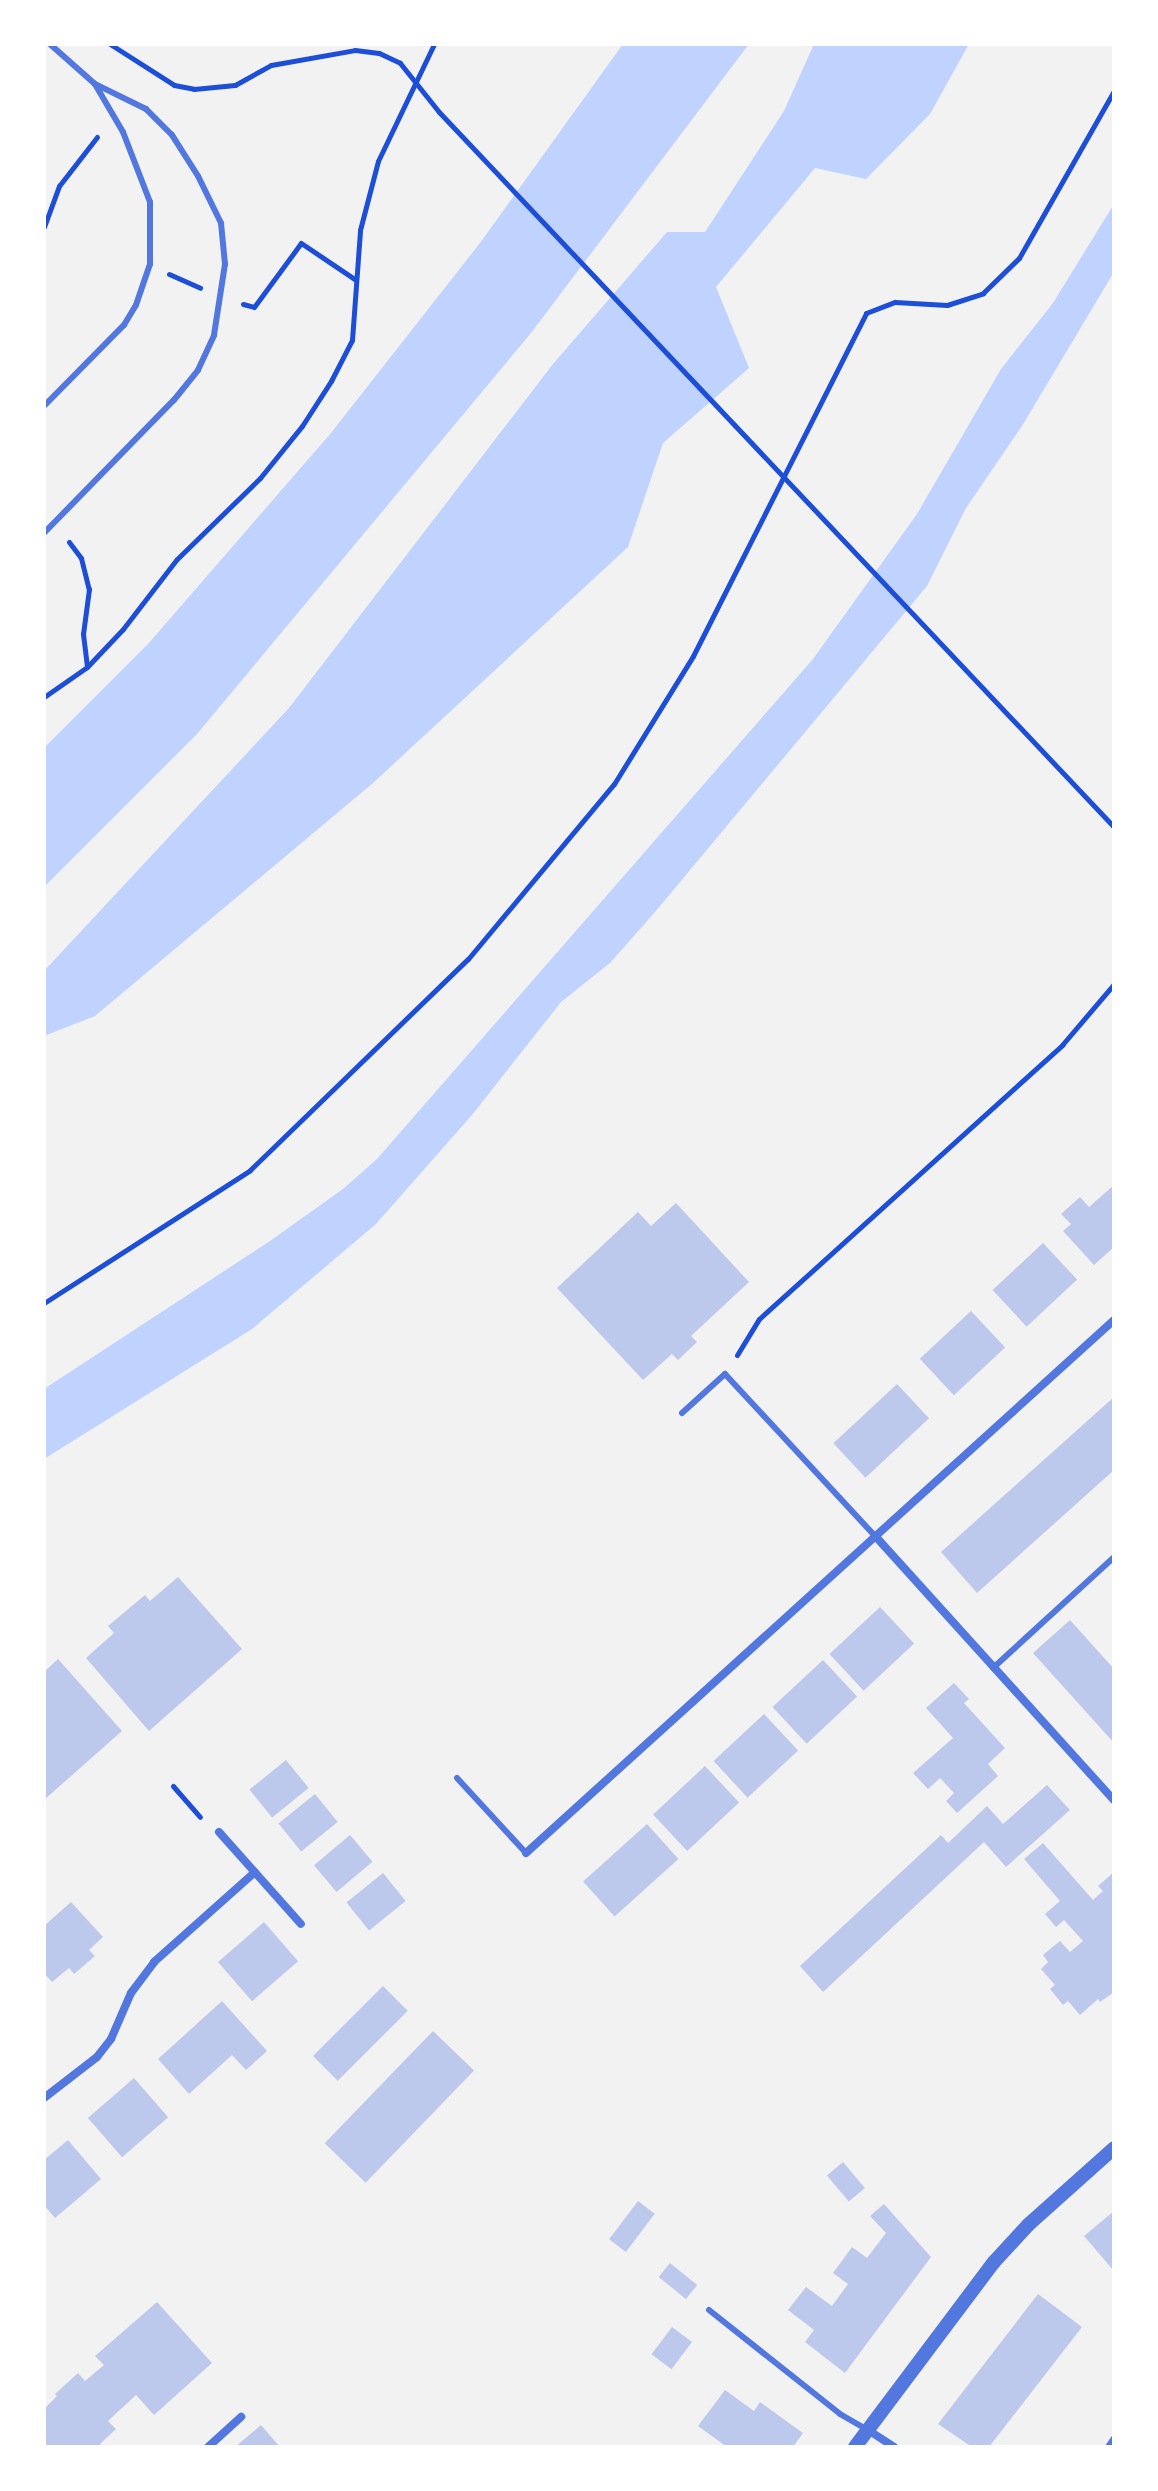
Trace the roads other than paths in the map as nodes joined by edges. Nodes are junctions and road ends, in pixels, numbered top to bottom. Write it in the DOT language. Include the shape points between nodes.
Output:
graph roads {
  1 [pos="50,44"];
  2 [pos="95,84"];
  3 [pos="44,406"];
  4 [pos="44,533"];
  5 [pos="1114,1320"];
  6 [pos="682,1413"];
  7 [pos="877,1538"];
  8 [pos="1113,1559"];
  9 [pos="993,1668"];
  10 [pos="457,1778"];
  11 [pos="1114,1800"];
  12 [pos="219,1832"];
  13 [pos="526,1853"];
  14 [pos="255,1872"];
  15 [pos="301,1924"];
  16 [pos="44,2098"];
  17 [pos="1114,2148"];
  18 [pos="709,2310"];
  19 [pos="241,2417"];
  20 [pos="868,2430"];
  21 [pos="1114,2438"];
  22 [pos="208,2447"];
  23 [pos="855,2447"];
  24 [pos="894,2447"];
  25 [pos="1108,2447"];
  1 -- 2 [label="lane"];
  2 -- 3 [label="lane" via="123,132 150,202 150,264 124,325"];
  2 -- 4 [label="lane" via="146,109 172,135 198,176 221,223 222,299 198,370"];
  5 -- 7 [label="street"];
  6 -- 7 [label="lane" via="725,1374"];
  7 -- 9 [label="street"];
  7 -- 13 [label="street"];
  8 -- 9 [label="lane"];
  9 -- 11 [label="street"];
  10 -- 13 [label="lane"];
  12 -- 14 [label="street"];
  14 -- 15 [label="street"];
  14 -- 16 [label="street" via="154,1962 97,2057"];
  17 -- 20 [label="street" via="994,2262"];
  18 -- 20 [label="lane" via="840,2414"];
  19 -- 22 [label="street"];
  20 -- 23 [label="street"];
  20 -- 24 [label="street"];
  21 -- 25 [label="lane"];
}
